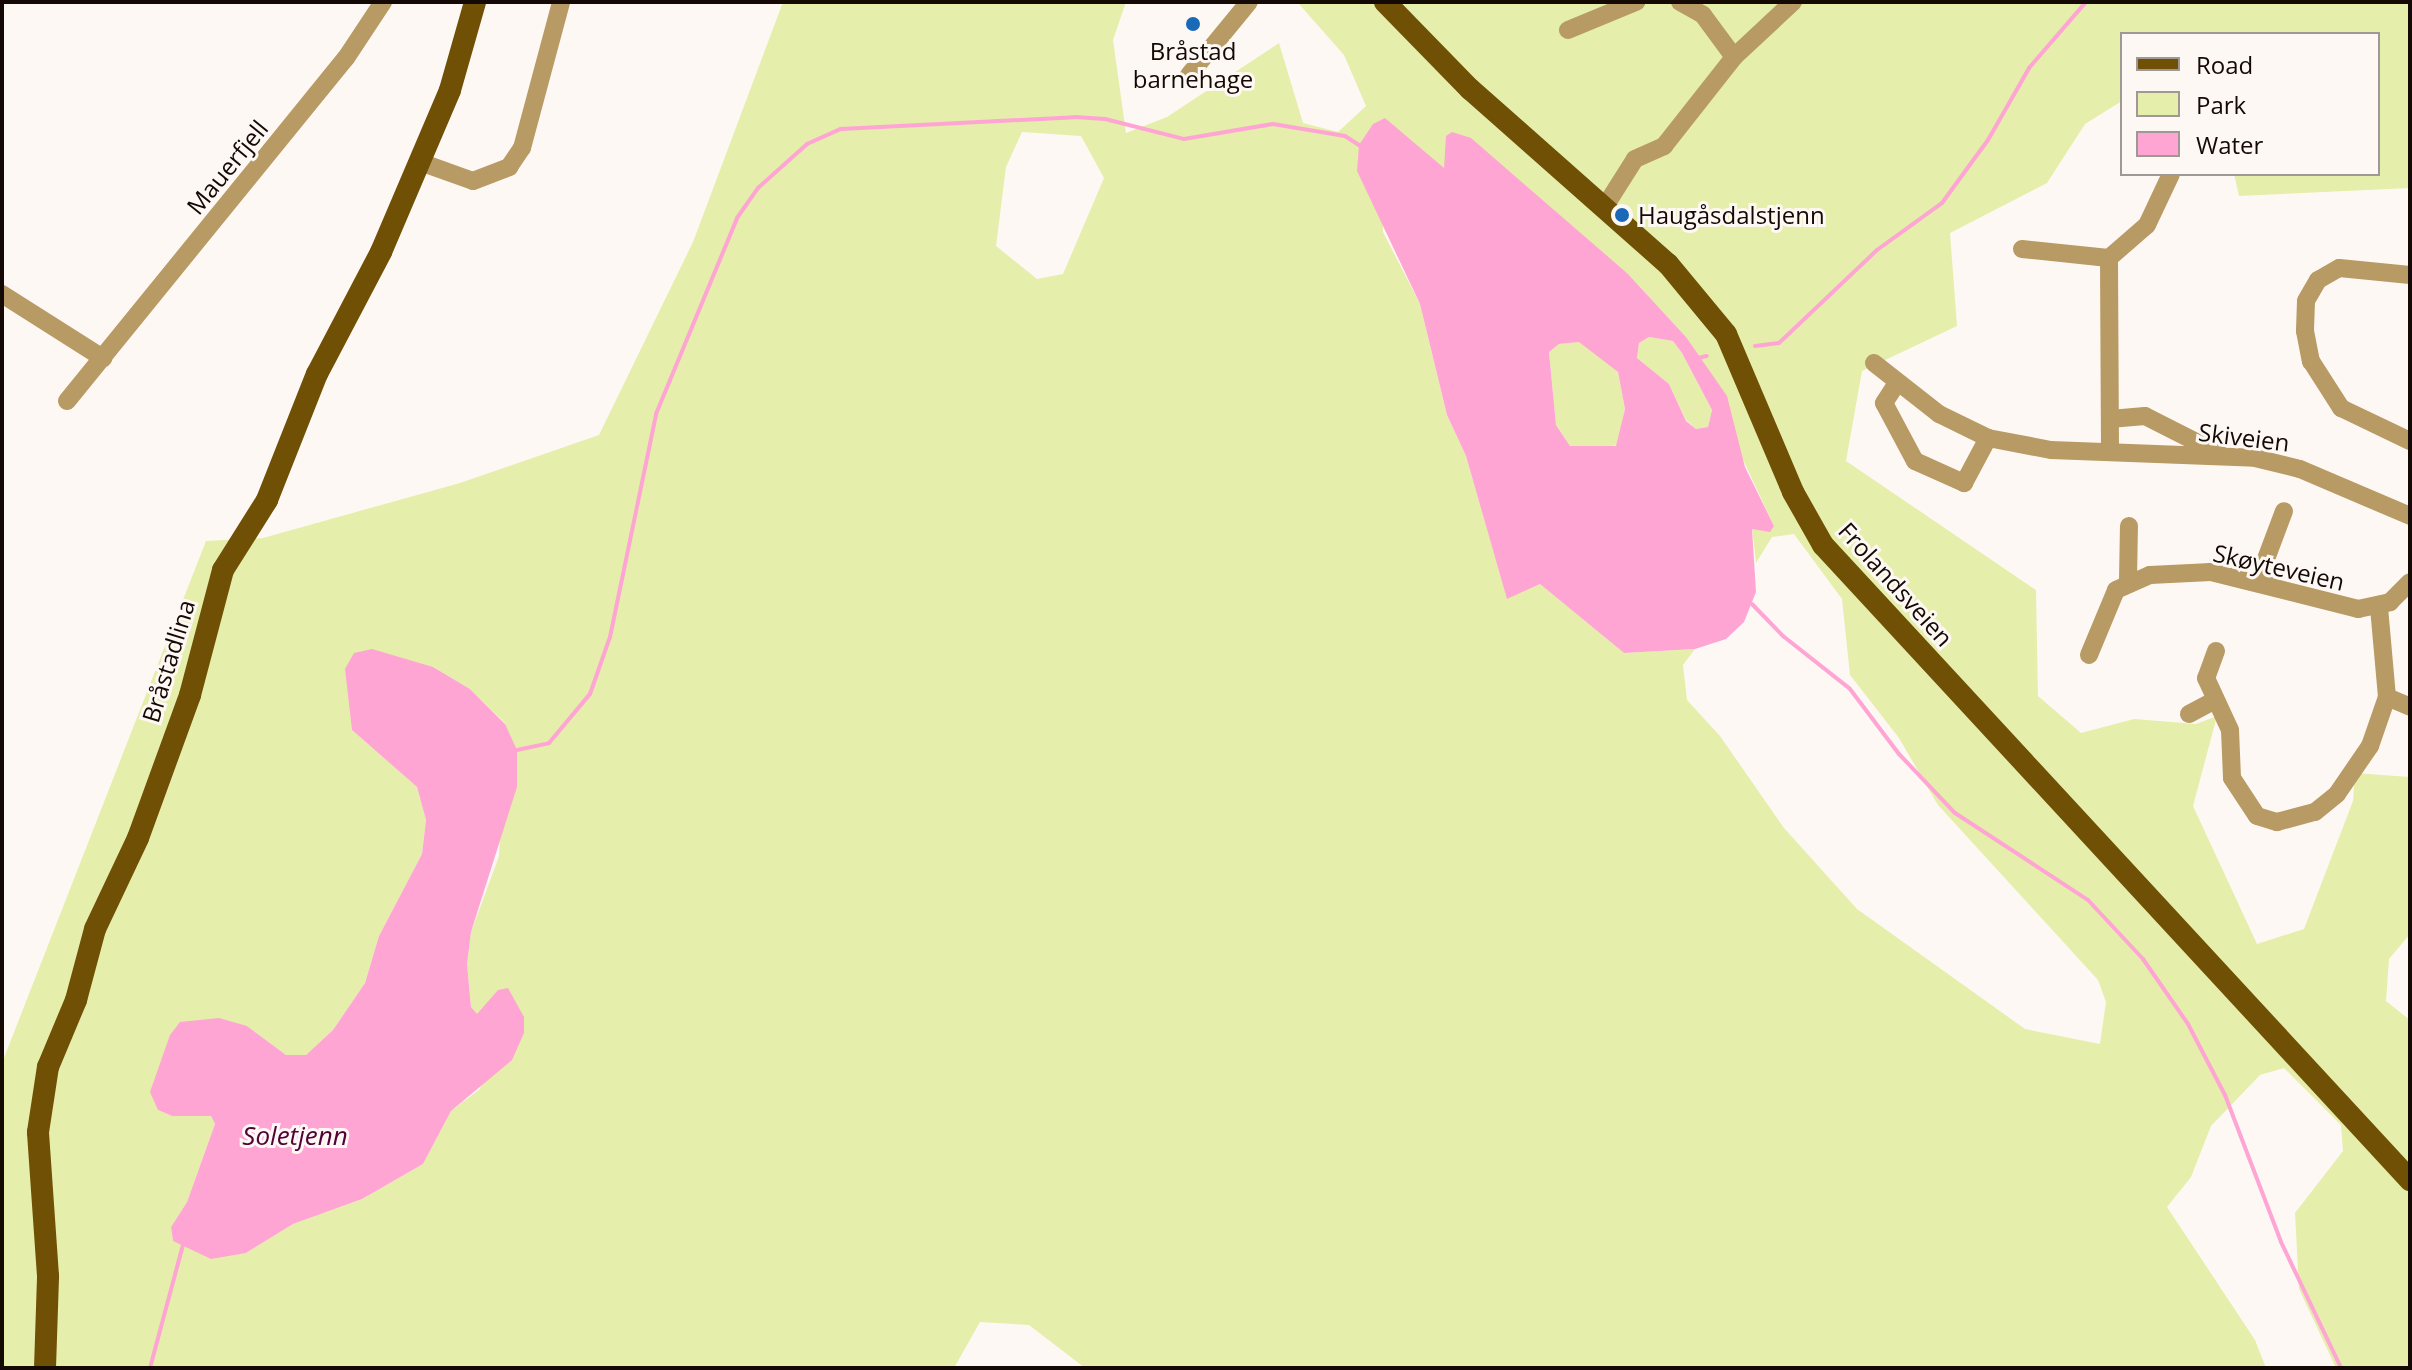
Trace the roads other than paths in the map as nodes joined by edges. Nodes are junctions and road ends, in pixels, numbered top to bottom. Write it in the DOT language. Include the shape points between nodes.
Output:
graph roads {
  1 [pos="383,2"];
  2 [pos="475,2"];
  3 [pos="561,2"];
  4 [pos="1249,2"];
  5 [pos="1385,2"];
  6 [pos="1636,2"];
  7 [pos="1680,2"];
  8 [pos="1793,2"];
  9 [pos="1700,8"];
  10 [pos="1568,30"];
  11 [pos="1734,57"];
  12 [pos="1189,75"];
  13 [pos="420,162"];
  14 [pos="2170,176"];
  15 [pos="1604,208"];
  16 [pos="2022,249"];
  17 [pos="2109,258"];
  18 [pos="2410,275"];
  19 [pos="2,294"];
  20 [pos="103,358"];
  21 [pos="1874,363"];
  22 [pos="1897,383"];
  23 [pos="67,401"];
  24 [pos="2110,419"];
  25 [pos="1988,438"];
  26 [pos="2410,441"];
  27 [pos="2110,450"];
  28 [pos="2222,456"];
  29 [pos="2284,511"];
  30 [pos="2410,516"];
  31 [pos="2129,526"];
  32 [pos="2128,581"];
  33 [pos="2410,582"];
  34 [pos="2263,583"];
  35 [pos="2379,608"];
  36 [pos="2216,651"];
  37 [pos="2089,655"];
  38 [pos="2387,697"];
  39 [pos="2215,700"];
  40 [pos="2410,707"];
  41 [pos="2189,714"];
  42 [pos="2410,1180"];
  43 [pos="45,1368"];
  1 -- 20 [label="street, Mauerfjell" via="346,58"];
  2 -- 13 [label="main road, Bråstadlina" via="450,90"];
  3 -- 13 [label="street" via="522,148 509,167 473,181"];
  4 -- 12 [label="street"];
  5 -- 15 [label="main road, Frolandsveien" via="1470,89"];
  6 -- 10 [label="street"];
  7 -- 9 [label="street"];
  8 -- 11 [label="street"];
  9 -- 11 [label="street"];
  11 -- 15 [label="street" via="1664,146 1635,159"];
  13 -- 43 [label="main road, Bråstadlina" via="367,282 310,388 267,500 223,570 190,695 138,838 95,929 76,1000 48,1067 38,1132 48,1276"];
  14 -- 17 [label="street" via="2147,225 2113,249"];
  15 -- 42 [label="main road, Frolandsveien" via="1668,264 1726,334 1793,492 1823,545"];
  16 -- 17 [label="street"];
  17 -- 24 [label="street"];
  18 -- 26 [label="street" via="2339,268 2318,280 2306,301 2305,331 2311,361 2341,408"];
  19 -- 20 [label="street"];
  20 -- 23 [label="street, Mauerfjell"];
  21 -- 22 [label="street, Skiveien"];
  22 -- 25 [label="street, Skiveien" via="1939,414"];
  22 -- 25 [label="street" via="1884,403 1915,461 1964,483"];
  24 -- 27 [label="street"];
  24 -- 28 [label="street" via="2145,416"];
  25 -- 27 [label="street, Skiveien" via="2051,450"];
  27 -- 28 [label="street, Skiveien"];
  28 -- 30 [label="street, Skiveien" via="2300,469"];
  29 -- 34 [label="street"];
  31 -- 32 [label="street"];
  32 -- 34 [label="street, Skøyteveien" via="2211,572"];
  32 -- 37 [label="street" via="2116,590"];
  33 -- 35 [label="street"];
  34 -- 35 [label="street, Skøyteveien" via="2328,605"];
  35 -- 38 [label="street"];
  36 -- 39 [label="street" via="2206,678"];
  38 -- 39 [label="street" via="2370,746 2337,794 2315,812 2277,822 2257,816 2243,802 2232,778 2230,730"];
  38 -- 40 [label="street"];
  39 -- 41 [label="street"];
}
